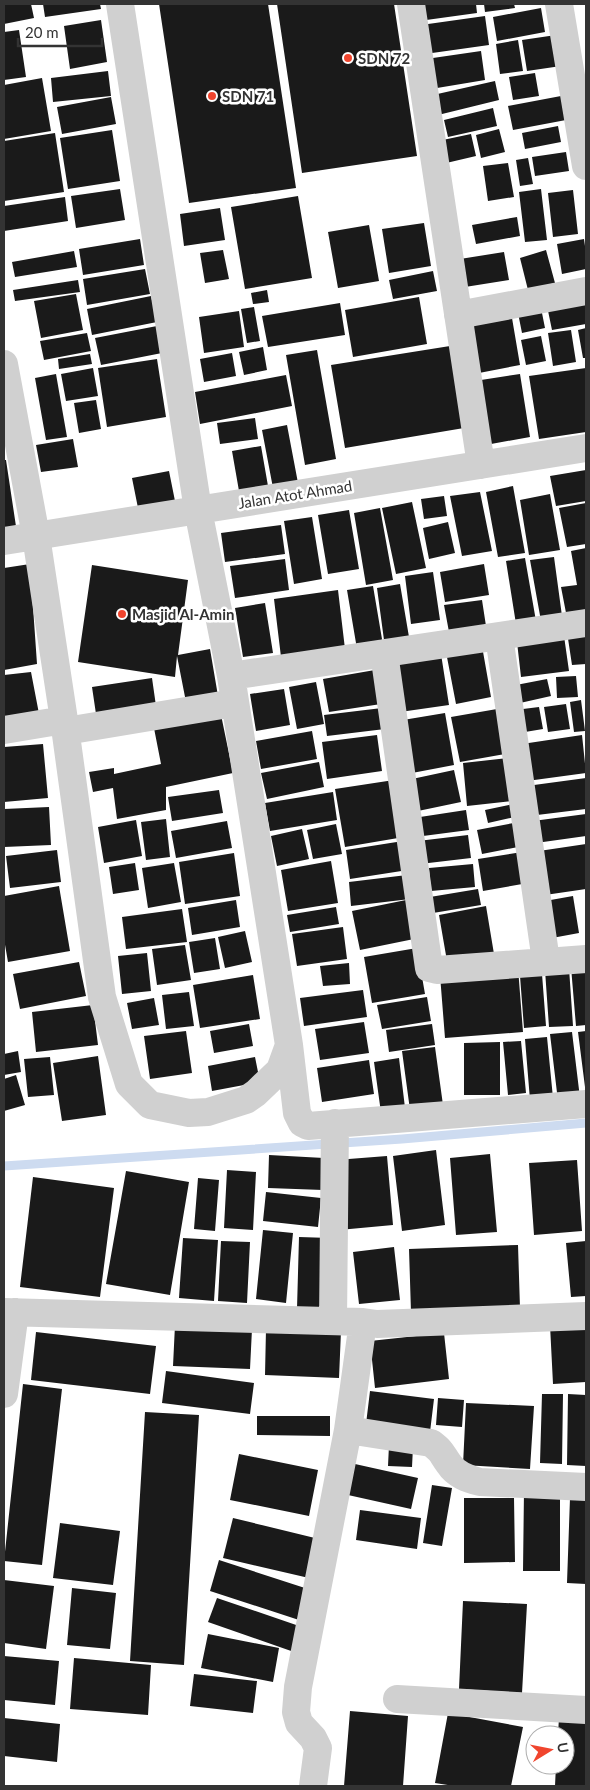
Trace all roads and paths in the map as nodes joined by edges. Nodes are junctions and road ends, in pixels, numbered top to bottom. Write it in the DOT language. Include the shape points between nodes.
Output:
graph roads {
  1 [pos="120,4"];
  2 [pos="411,4"];
  3 [pos="559,4"];
  4 [pos="586,166"];
  5 [pos="586,291"];
  6 [pos="458,315"];
  7 [pos="4,366"];
  8 [pos="586,448"];
  9 [pos="481,465"];
  10 [pos="198,510"];
  11 [pos="36,536"];
  12 [pos="4,541"];
  13 [pos="586,623"];
  14 [pos="499,636"];
  15 [pos="384,654"];
  16 [pos="231,676"];
  17 [pos="234,703"];
  18 [pos="65,726"];
  19 [pos="4,730"];
  20 [pos="586,959"];
  21 [pos="546,961"];
  22 [pos="289,1045"];
  23 [pos="586,1104"];
  24 [pos="335,1123"];
  25 [pos="10,1312"];
  26 [pos="586,1316"];
  27 [pos="332,1321"];
  28 [pos="363,1322"];
  29 [pos="4,1394"];
  30 [pos="348,1430"];
  31 [pos="586,1487"];
  32 [pos="397,1699"];
  33 [pos="586,1710"];
  34 [pos="313,1786"];
  1 -- 10 [label="street"];
  2 -- 6 [label="street"];
  3 -- 4 [label="street"];
  5 -- 6 [label="street"];
  6 -- 9 [label="street"];
  7 -- 11 [label="street"];
  8 -- 9 [label="street, Jalan Atot Ahmad"];
  9 -- 10 [label="street, Jalan Atot Ahmad"];
  10 -- 11 [label="street, Jalan Atot Ahmad"];
  10 -- 16 [label="street"];
  11 -- 12 [label="street, Jalan Atot Ahmad"];
  11 -- 18 [label="street"];
  13 -- 14 [label="street"];
  14 -- 15 [label="street"];
  14 -- 21 [label="street"];
  15 -- 16 [label="street"];
  15 -- 21 [label="street" via="429,968"];
  16 -- 17 [label="street"];
  17 -- 18 [label="street"];
  17 -- 22 [label="street"];
  18 -- 19 [label="street"];
  18 -- 22 [label="street" via="102,997 129,1084 150,1106 189,1113 208,1112 246,1100 256,1093 280,1070"];
  20 -- 21 [label="street"];
  22 -- 24 [label="street" via="297,1113 302,1123 308,1126"];
  23 -- 24 [label="street"];
  24 -- 27 [label="street"];
  25 -- 27 [label="street"];
  25 -- 29 [label="street"];
  26 -- 28 [label="street"];
  27 -- 28 [label="street"];
  28 -- 30 [label="street"];
  30 -- 31 [label="street" via="431,1443 465,1478 480,1482"];
  30 -- 34 [label="street" via="298,1687 296,1712 318,1748"];
  32 -- 33 [label="street"];
}
